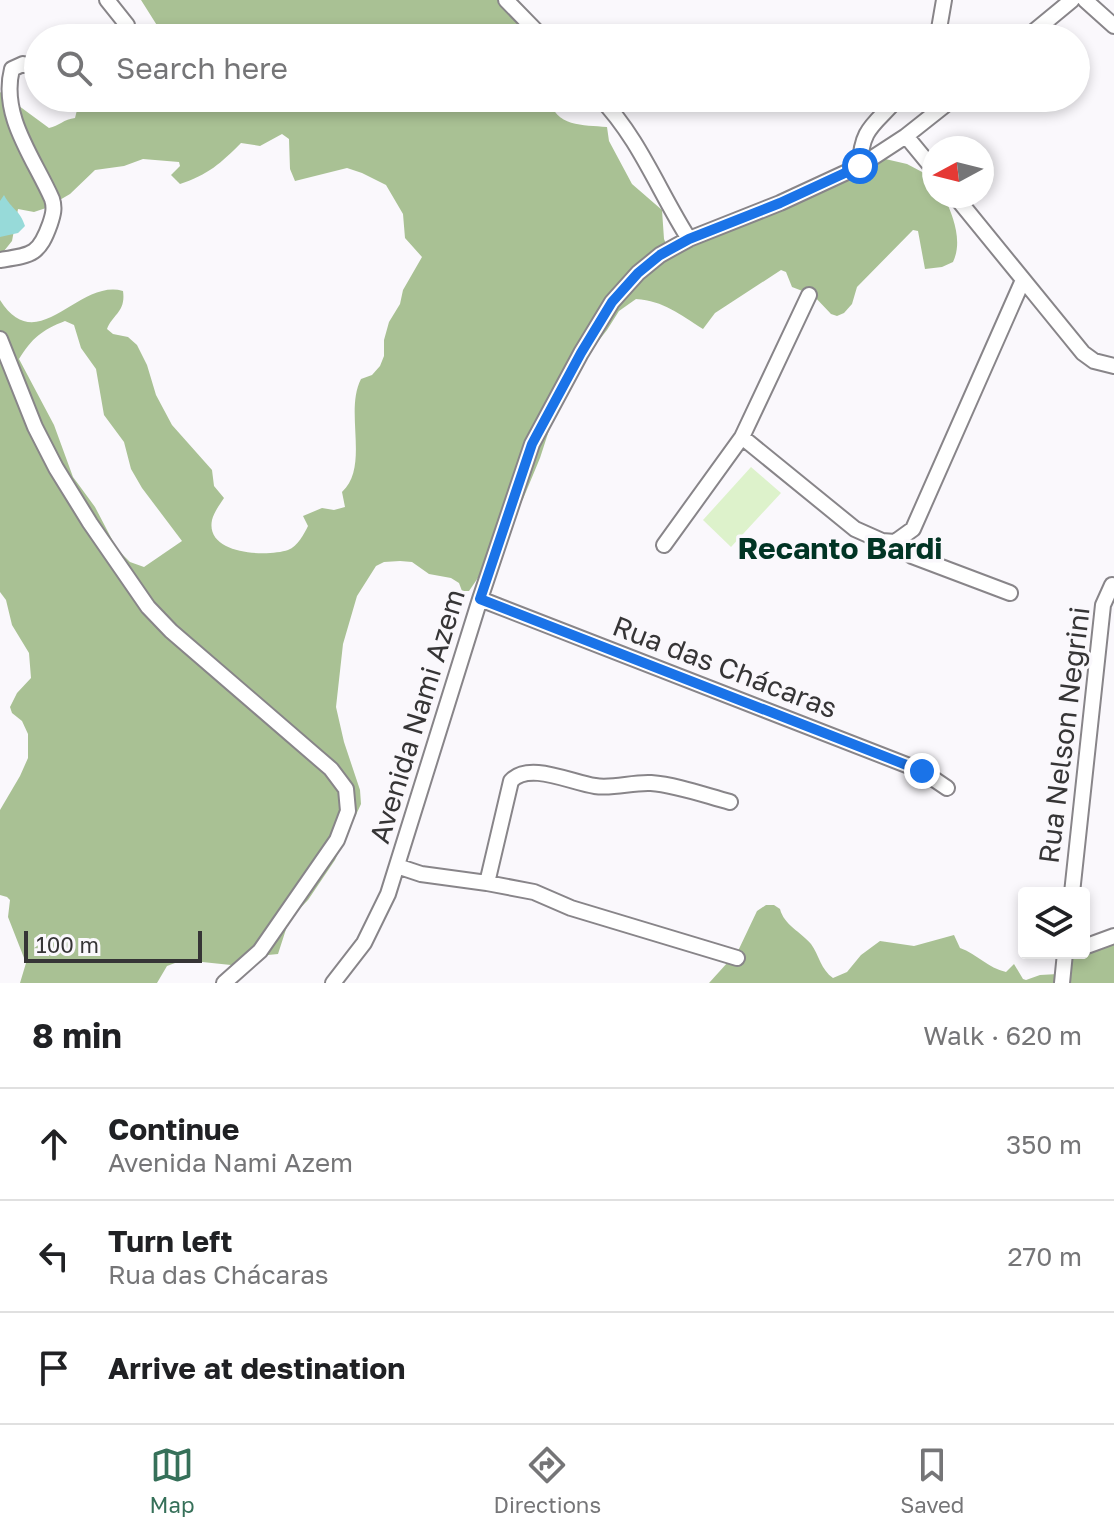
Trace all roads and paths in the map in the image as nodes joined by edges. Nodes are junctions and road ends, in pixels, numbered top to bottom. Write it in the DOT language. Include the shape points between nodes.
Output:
graph roads {
  1 [pos="107,0"];
  2 [pos="506,0"];
  3 [pos="944,0"];
  4 [pos="1072,0"];
  5 [pos="1085,0"];
  6 [pos="126,24"];
  7 [pos="529,24"];
  8 [pos="940,24"];
  9 [pos="1043,24"];
  10 [pos="1114,26"];
  11 [pos="24,64"];
  12 [pos="614,112"];
  13 [pos="884,112"];
  14 [pos="936,112"];
  15 [pos="906,136"];
  16 [pos="922,155"];
  17 [pos="860,166"];
  18 [pos="965,208"];
  19 [pos="689,239"];
  20 [pos="0,260"];
  21 [pos="1023,280"];
  22 [pos="809,295"];
  23 [pos="0,339"];
  24 [pos="1114,366"];
  25 [pos="742,437"];
  26 [pos="895,542"];
  27 [pos="664,545"];
  28 [pos="1112,585"];
  29 [pos="1010,593"];
  30 [pos="480,599"];
  31 [pos="947,788"];
  32 [pos="730,802"];
  33 [pos="397,866"];
  34 [pos="487,883"];
  35 [pos="1073,887"];
  36 [pos="1114,936"];
  37 [pos="1090,945"];
  38 [pos="737,958"];
  39 [pos="1065,959"];
  40 [pos="224,983"];
  41 [pos="333,983"];
  42 [pos="1062,983"];
  1 -- 6 [label="street"];
  2 -- 7 [label="street"];
  3 -- 8 [label="street"];
  4 -- 9 [label="street"];
  5 -- 10 [label="street"];
  11 -- 20 [label="street" via="12,69 4,102 17,138 52,200 53,215 37,250"];
  12 -- 19 [label="street"];
  13 -- 17 [label="street" via="861,147"];
  14 -- 15 [label="street, Avenida Nami Azem"];
  15 -- 16 [label="street"];
  15 -- 17 [label="street, Avenida Nami Azem"];
  17 -- 19 [label="street, Avenida Nami Azem"];
  18 -- 21 [label="street"];
  19 -- 30 [label="street, Avenida Nami Azem" via="638,273 612,302 581,353 532,444"];
  21 -- 24 [label="street" via="1083,353"];
  21 -- 26 [label="street" via="919,517"];
  22 -- 25 [label="street"];
  23 -- 40 [label="street" via="56,468 148,607 331,769 346,789 348,811 337,840 260,951"];
  25 -- 26 [label="street" via="855,529"];
  25 -- 27 [label="street"];
  26 -- 29 [label="street" via="912,556"];
  28 -- 35 [label="street, Rua Nelson Negrini" via="1103,605"];
  30 -- 31 [label="street, Rua das Chácaras" via="922,771"];
  30 -- 33 [label="street, Avenida Nami Azem"];
  32 -- 34 [label="street" via="665,785 593,786 526,772 511,781"];
  33 -- 34 [label="street"];
  33 -- 41 [label="street, Avenida Nami Azem" via="364,943"];
  34 -- 38 [label="street" via="534,892"];
  36 -- 37 [label="street"];
  39 -- 42 [label="street"];
}
